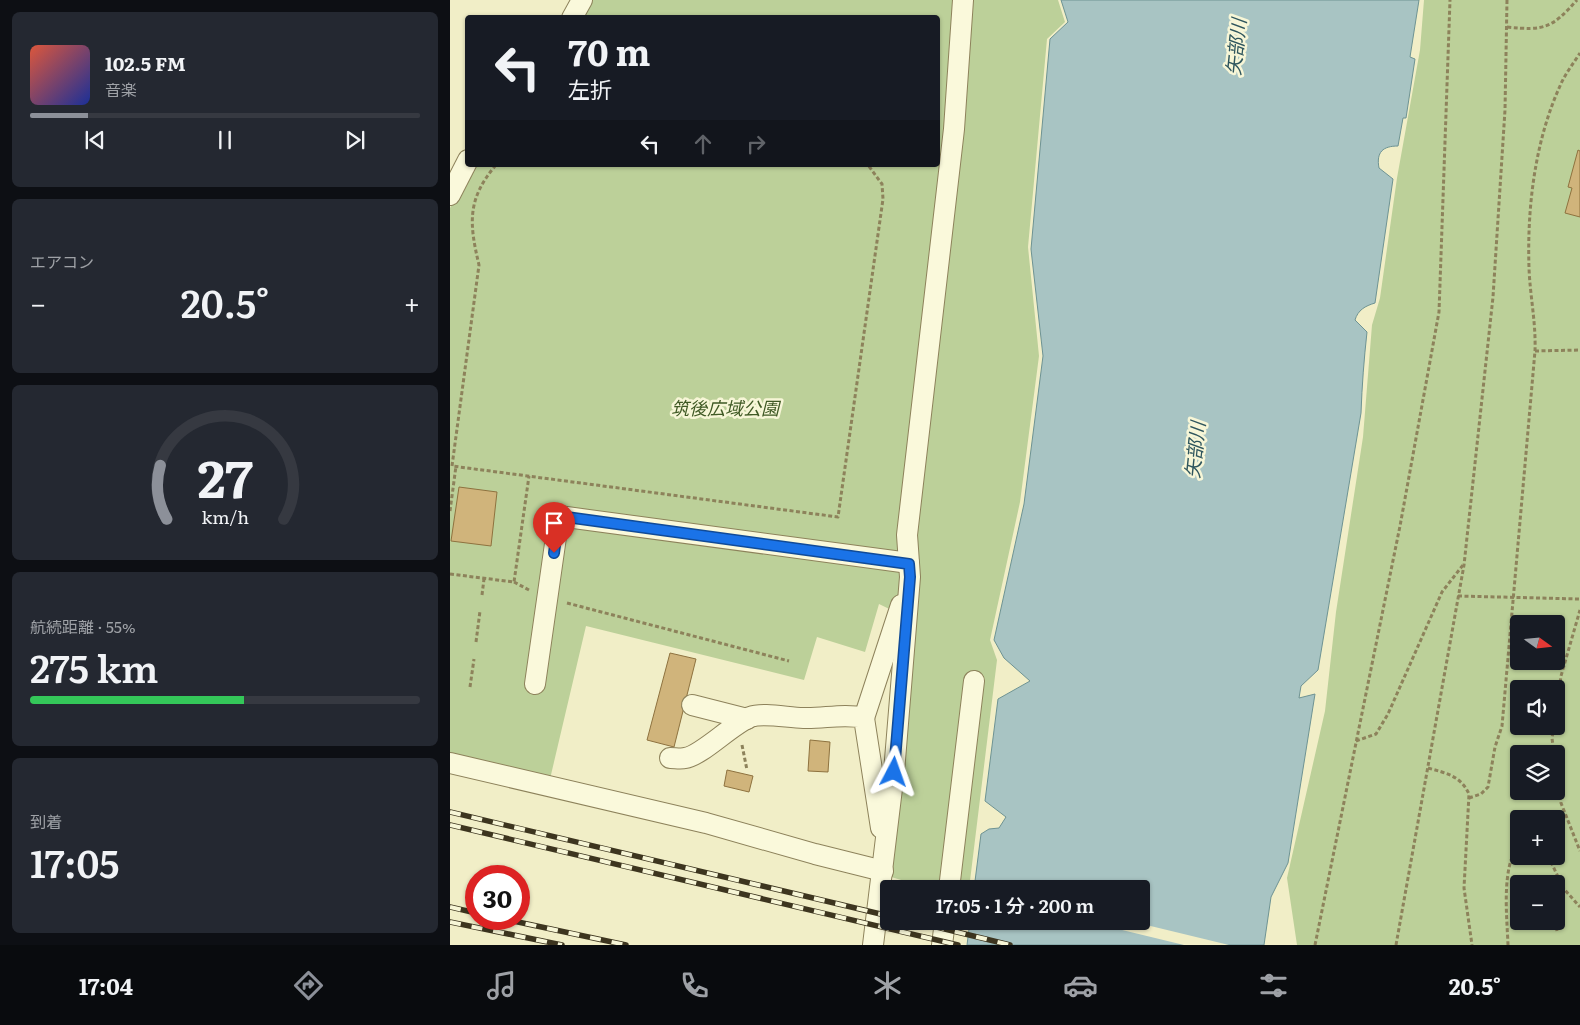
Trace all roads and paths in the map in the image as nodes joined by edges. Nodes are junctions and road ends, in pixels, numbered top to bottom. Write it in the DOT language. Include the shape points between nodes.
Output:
graph roads {
  1 [pos="582,0"];
  2 [pos="963,0"];
  3 [pos="1450,0"];
  4 [pos="1507,0"];
  5 [pos="1577,0"];
  6 [pos="574,15"];
  7 [pos="1507,27"];
  8 [pos="1580,53"];
  9 [pos="465,166"];
  10 [pos="494,167"];
  11 [pos="869,167"];
  12 [pos="450,195"];
  13 [pos="1580,350"];
  14 [pos="1535,351"];
  15 [pos="456,466"];
  16 [pos="529,476"];
  17 [pos="450,511"];
  18 [pos="1464,565"];
  19 [pos="910,570"];
  20 [pos="450,574"];
  21 [pos="484,578"];
  22 [pos="514,582"];
  23 [pos="529,590"];
  24 [pos="482,595"];
  25 [pos="1458,596"];
  26 [pos="565,598"];
  27 [pos="1512,599"];
  28 [pos="1580,599"];
  29 [pos="480,610"];
  30 [pos="1580,610"];
  31 [pos="476,642"];
  32 [pos="474,659"];
  33 [pos="789,661"];
  34 [pos="1560,680"];
  35 [pos="974,681"];
  36 [pos="535,684"];
  37 [pos="470,687"];
  38 [pos="692,705"];
  39 [pos="864,718"];
  40 [pos="747,719"];
  41 [pos="1356,741"];
  42 [pos="670,758"];
  43 [pos="450,763"];
  44 [pos="1428,768"];
  45 [pos="1469,798"];
  46 [pos="1561,800"];
  47 [pos="1580,851"];
  48 [pos="1510,856"];
  49 [pos="884,862"];
  50 [pos="950,880"];
  51 [pos="1565,890"];
  52 [pos="1580,907"];
  53 [pos="944,930"];
  54 [pos="872,945"];
  55 [pos="942,945"];
  56 [pos="1316,945"];
  57 [pos="1396,945"];
  58 [pos="1472,945"];
  59 [pos="1508,945"];
  1 -- 6 [label="street"];
  2 -- 19 [label="street" via="954,129 907,535"];
  3 -- 41 [label="path" via="1439,312"];
  4 -- 7 [label="path"];
  5 -- 7 [label="path" via="1551,25 1532,30"];
  7 -- 18 [label="path" via="1493,297"];
  8 -- 14 [label="path" via="1560,84 1546,125 1531,191 1529,268 1536,328"];
  9 -- 12 [label="street"];
  10 -- 15 [label="path" via="484,180 472,208 473,240 479,264 452,466"];
  11 -- 16 [label="path" via="882,184 882,199 838,517"];
  13 -- 14 [label="path"];
  14 -- 27 [label="path"];
  15 -- 16 [label="path"];
  15 -- 17 [label="path"];
  16 -- 22 [label="path"];
  18 -- 25 [label="path"];
  18 -- 41 [label="path" via="1442,592 1376,734"];
  19 -- 36 [label="street" via="559,516"];
  19 -- 39 [label="street"];
  19 -- 49 [label="street"];
  20 -- 21 [label="path"];
  21 -- 22 [label="path"];
  21 -- 24 [label="path"];
  22 -- 23 [label="path"];
  25 -- 27 [label="path"];
  25 -- 44 [label="path"];
  26 -- 33 [label="path" via="566,603"];
  27 -- 28 [label="path"];
  27 -- 45 [label="path" via="1502,726 1488,786 1481,794"];
  29 -- 31 [label="path"];
  30 -- 34 [label="path"];
  32 -- 37 [label="path"];
  35 -- 50 [label="street"];
  38 -- 40 [label="street"];
  39 -- 40 [label="street" via="751,716"];
  39 -- 49 [label="street"];
  40 -- 42 [label="street" via="686,758"];
  41 -- 56 [label="path"];
  43 -- 49 [label="street" via="706,823 815,854"];
  44 -- 45 [label="path" via="1458,779 1464,784"];
  44 -- 57 [label="path"];
  45 -- 58 [label="path" via="1464,888"];
  46 -- 47 [label="path"];
  48 -- 59 [label="path"];
  49 -- 54 [label="street"];
  51 -- 52 [label="path"];
  53 -- 55 [label="street"];
}
